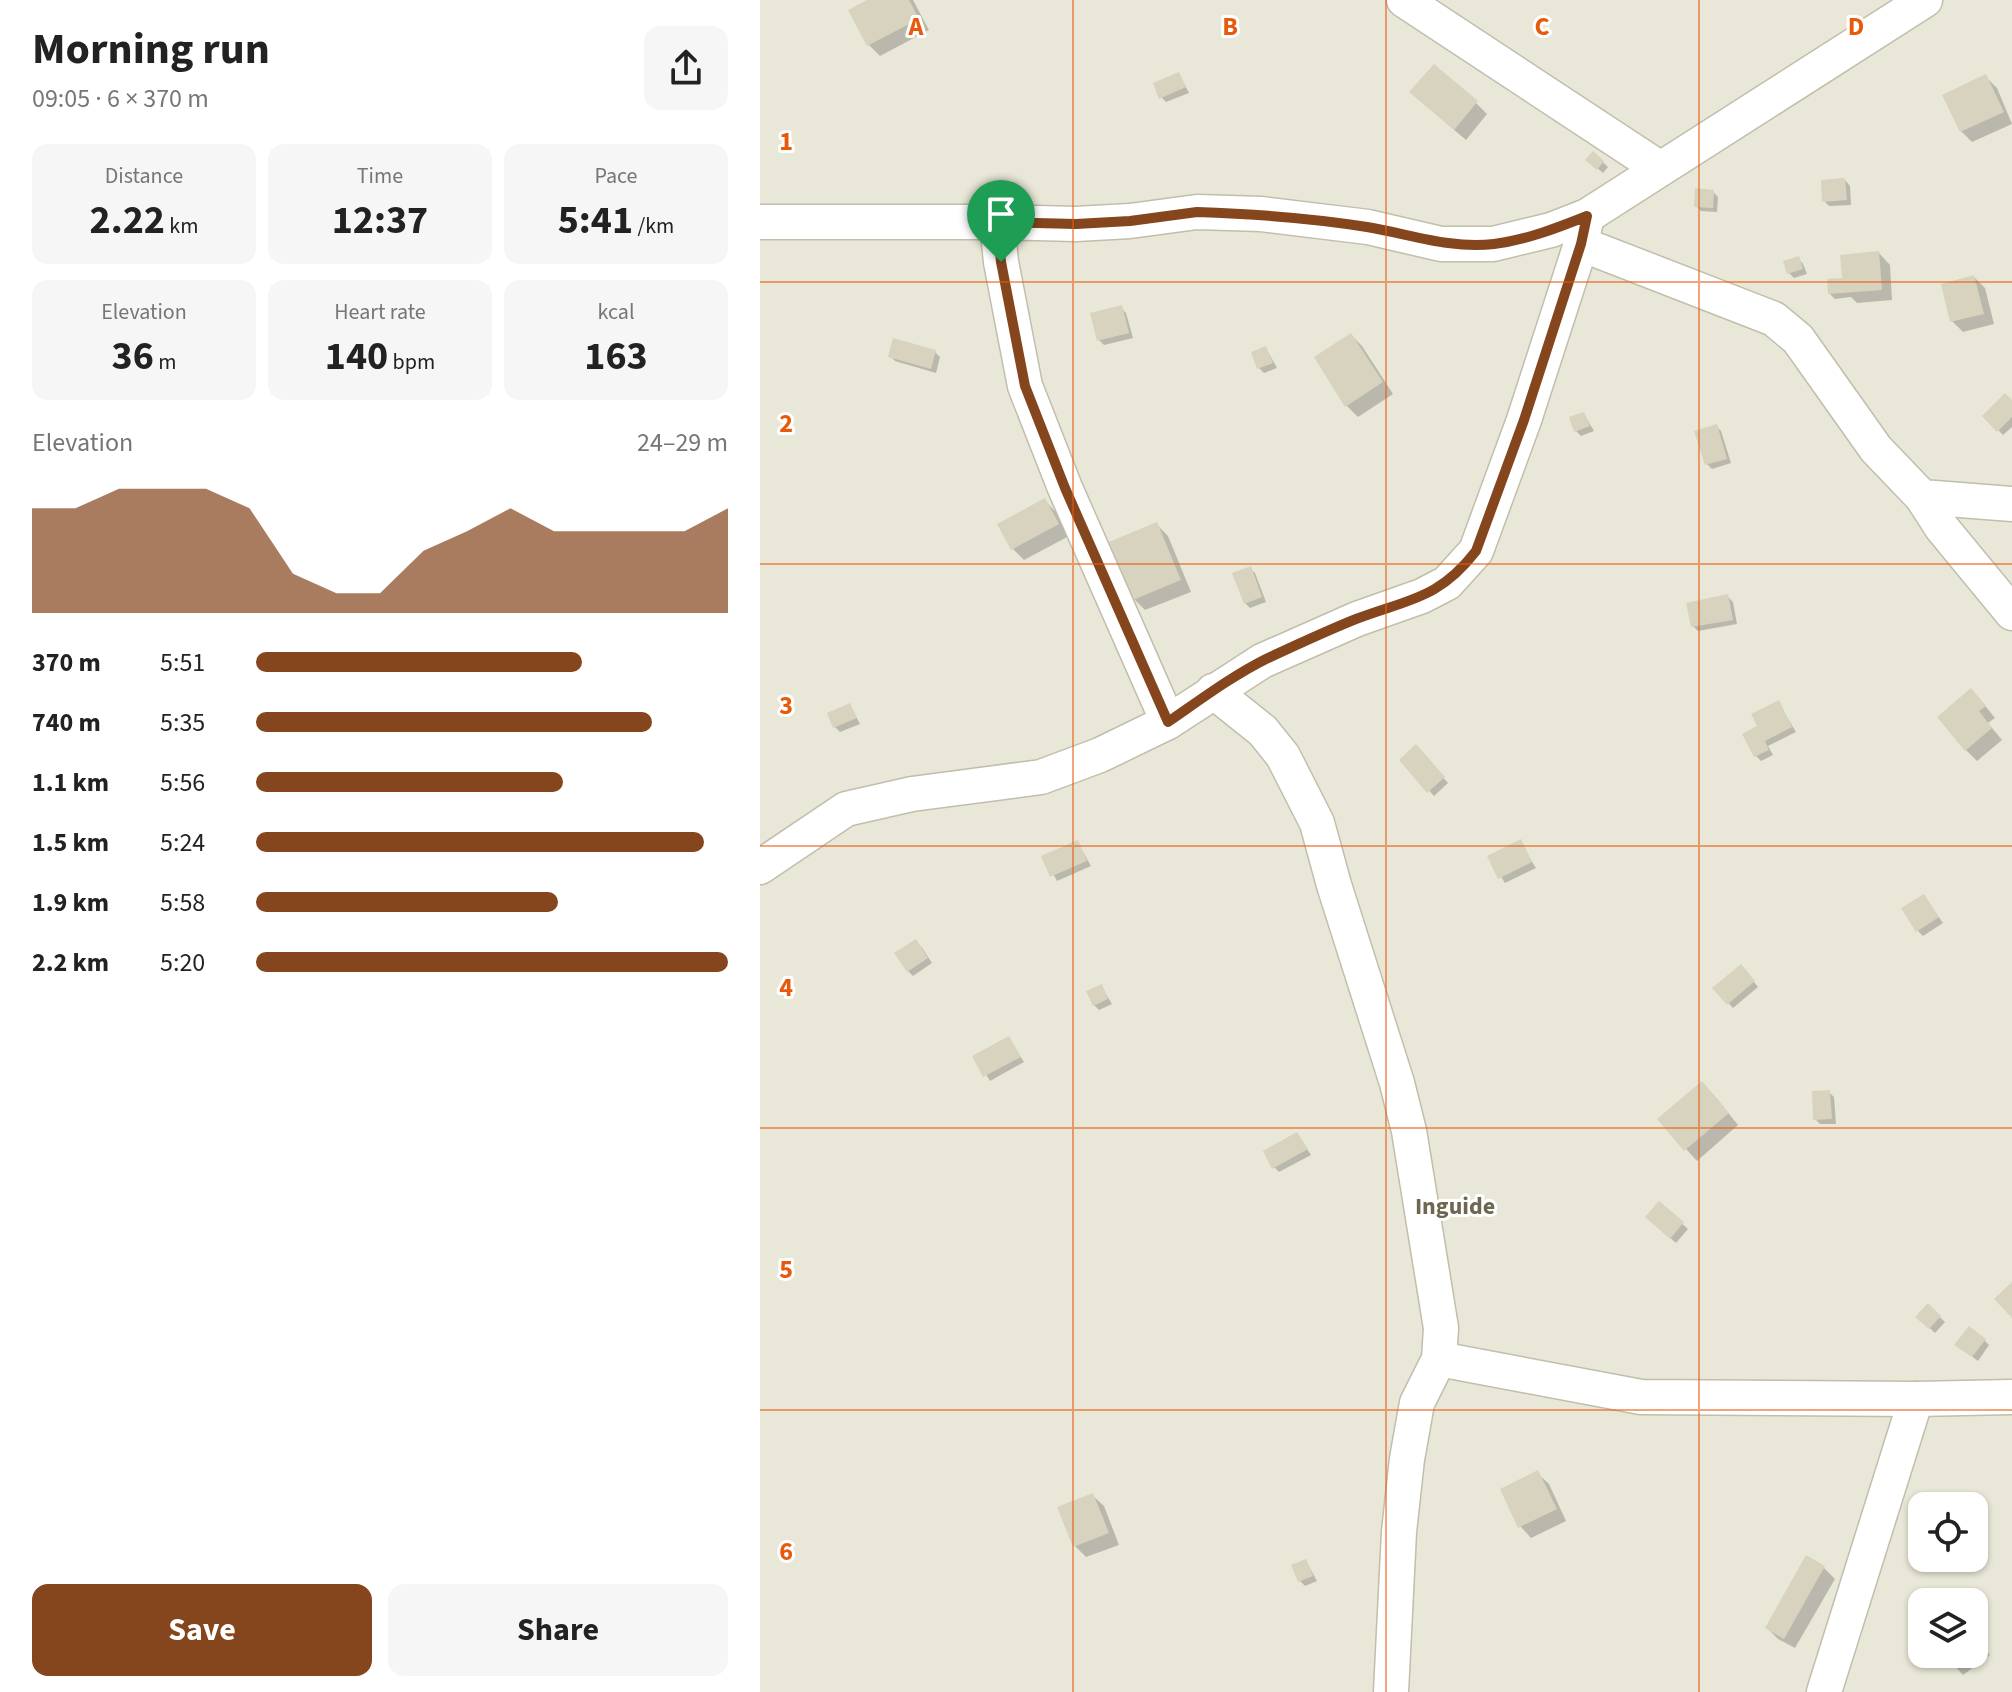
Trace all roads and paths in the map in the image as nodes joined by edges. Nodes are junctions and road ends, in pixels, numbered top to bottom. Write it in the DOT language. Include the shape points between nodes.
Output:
graph roads {
  1 [pos="1404,0"];
  2 [pos="1925,0"];
  3 [pos="1659,168"];
  4 [pos="760,222"];
  5 [pos="997,222"];
  6 [pos="1584,230"];
  7 [pos="1922,497"];
  8 [pos="2012,504"];
  9 [pos="2012,613"];
  10 [pos="1213,691"];
  11 [pos="1168,722"];
  12 [pos="760,867"];
  13 [pos="1439,1359"];
  14 [pos="2012,1397"];
  15 [pos="1916,1399"];
  16 [pos="1391,1692"];
  17 [pos="1824,1692"];
  1 -- 3 [label="street"];
  2 -- 3 [label="street"];
  3 -- 6 [label="street"];
  4 -- 5 [label="street"];
  5 -- 6 [label="street" via="1076,224 1197,212 1261,214 1368,227 1441,244 1493,244 1551,230"];
  5 -- 11 [label="street" via="1025,386"];
  6 -- 7 [label="street" via="1774,319 1798,339 1876,449"];
  6 -- 10 [label="street" via="1524,420 1476,551 1464,566 1422,596 1300,643"];
  7 -- 8 [label="street"];
  7 -- 9 [label="street"];
  10 -- 11 [label="street"];
  10 -- 13 [label="street" via="1263,731 1283,756 1317,823 1409,1131 1438,1298"];
  11 -- 12 [label="street" via="1041,777 912,794 846,809"];
  13 -- 15 [label="street" via="1641,1397"];
  13 -- 16 [label="street" via="1412,1424 1399,1532"];
  14 -- 15 [label="street"];
  15 -- 17 [label="street"];
}
